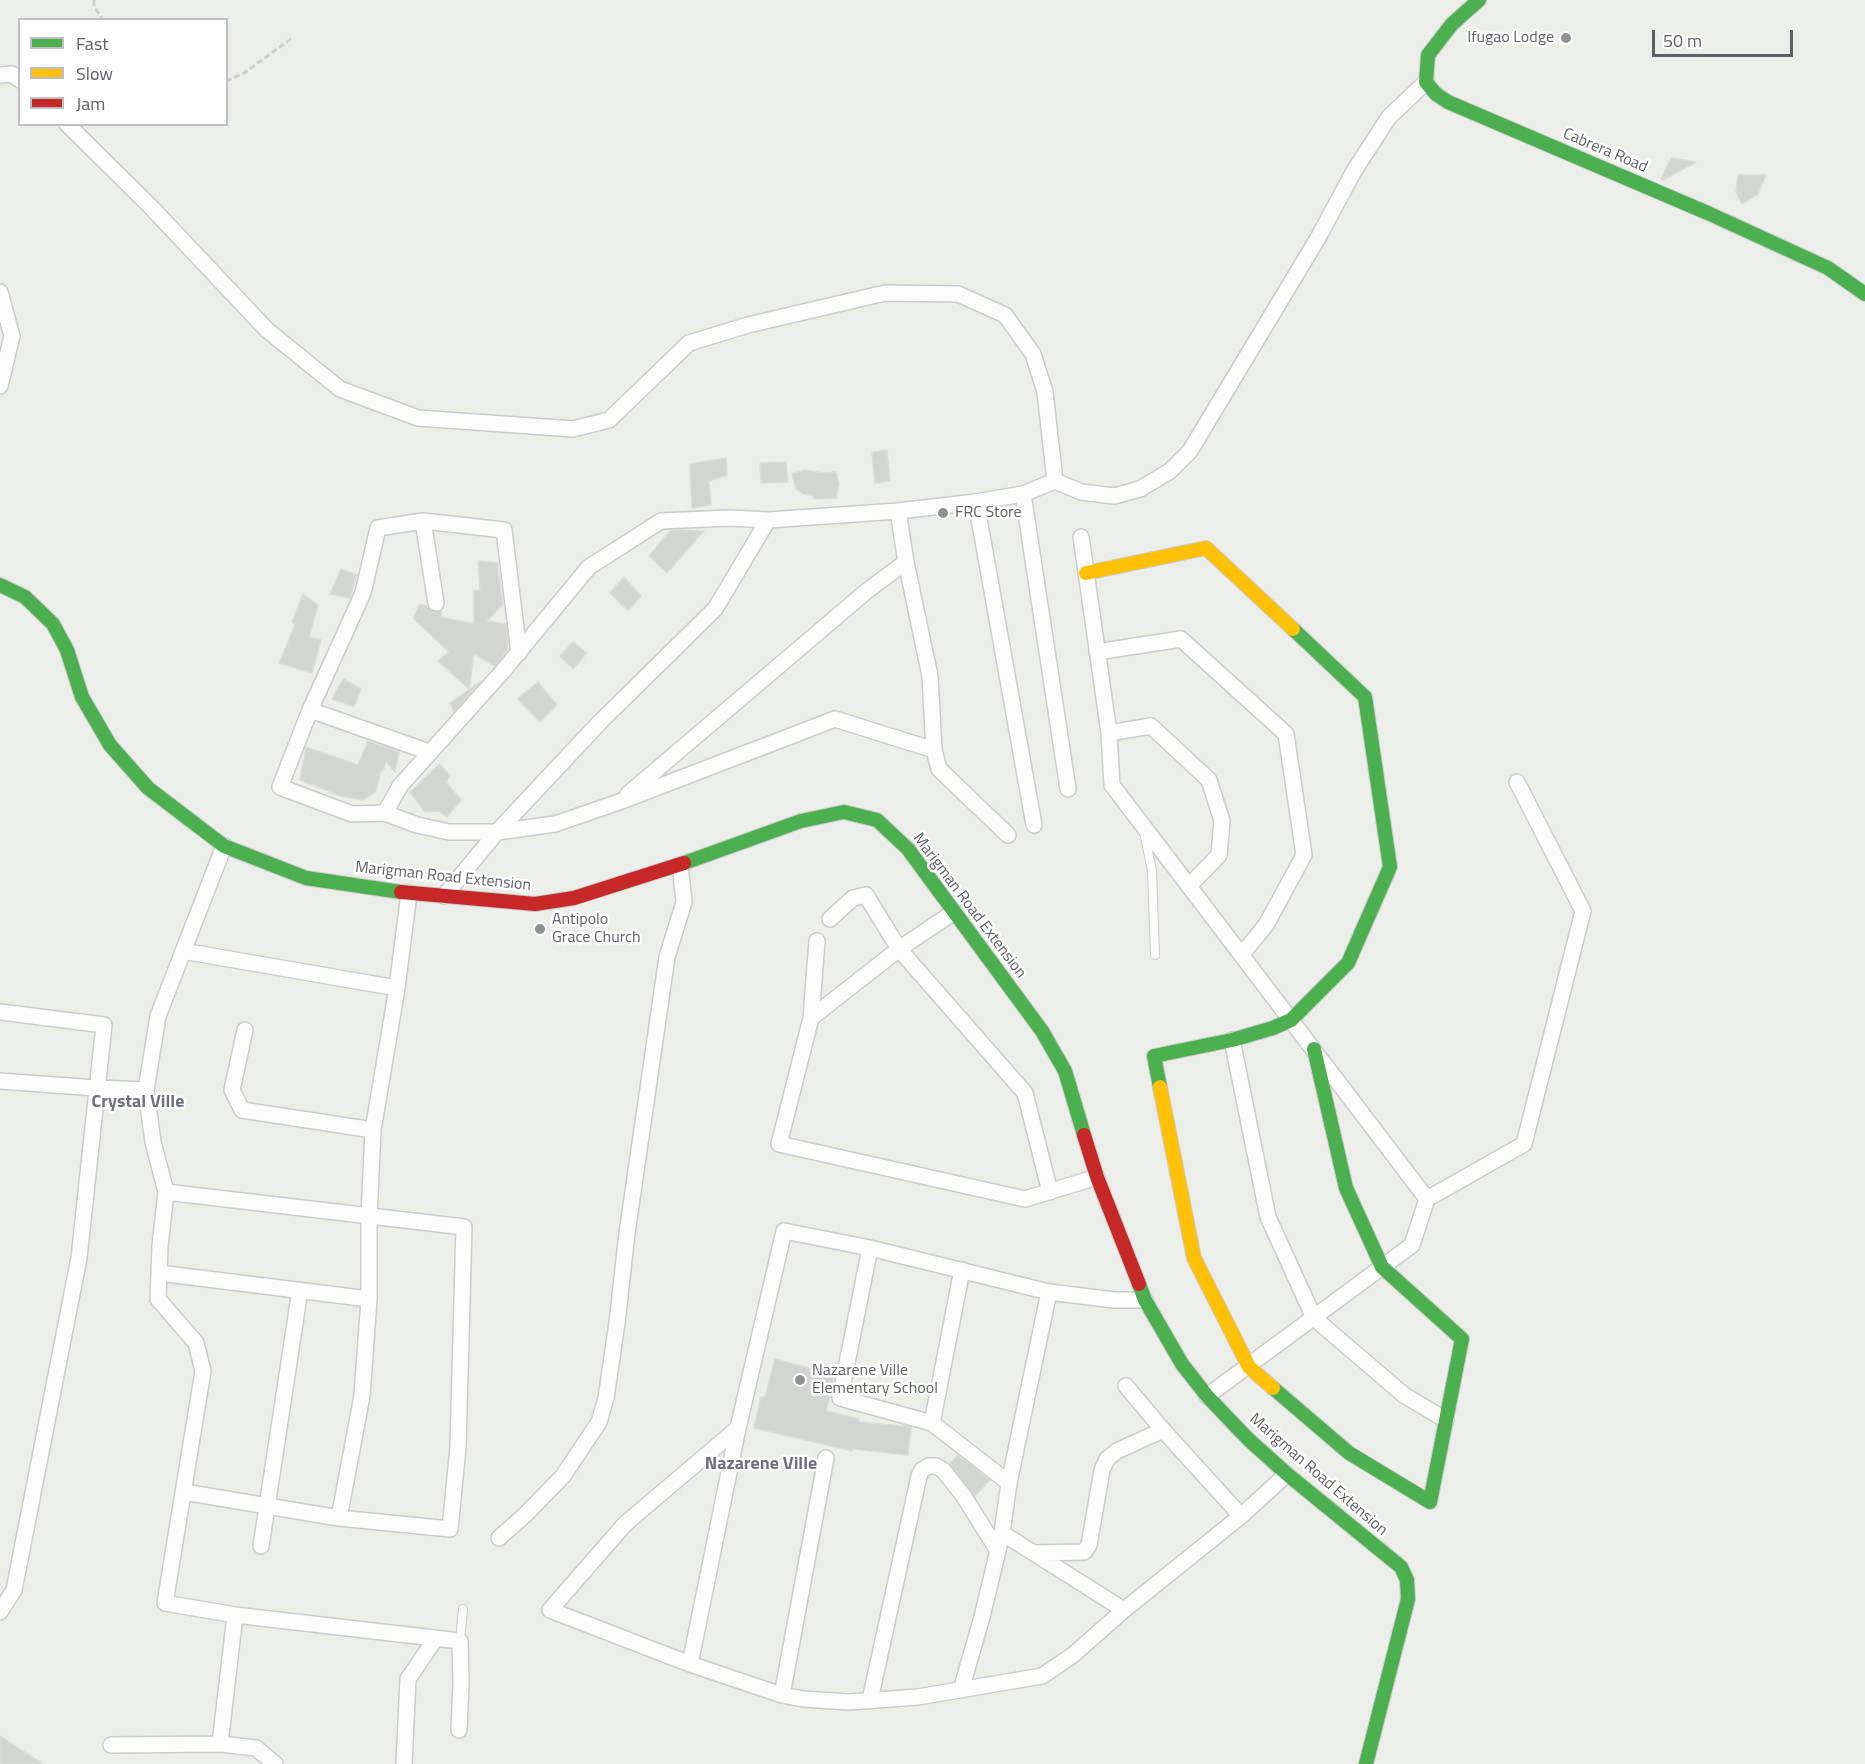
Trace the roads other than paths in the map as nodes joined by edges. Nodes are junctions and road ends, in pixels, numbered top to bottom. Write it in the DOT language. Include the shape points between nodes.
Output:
graph roads {
  1 [pos="1479,0"];
  2 [pos="0,75"];
  3 [pos="18,78"];
  4 [pos="1426,82"];
  5 [pos="69,126"];
  6 [pos="0,292"];
  7 [pos="1865,294"];
  8 [pos="0,386"];
  9 [pos="1055,481"];
  10 [pos="1023,494"];
  11 [pos="976,502"];
  12 [pos="898,511"];
  13 [pos="768,520"];
  14 [pos="423,521"];
  15 [pos="1081,537"];
  16 [pos="906,562"];
  17 [pos="1086,573"];
  18 [pos="0,585"];
  19 [pos="436,603"];
  20 [pos="1097,652"];
  21 [pos="519,653"];
  22 [pos="310,710"];
  23 [pos="1109,733"];
  24 [pos="934,750"];
  25 [pos="429,752"];
  26 [pos="1516,782"];
  27 [pos="1068,789"];
  28 [pos="619,802"];
  29 [pos="385,813"];
  30 [pos="1034,825"];
  31 [pos="1143,825"];
  32 [pos="497,832"];
  33 [pos="1008,835"];
  34 [pos="224,846"];
  35 [pos="680,864"];
  36 [pos="1189,886"];
  37 [pos="409,893"];
  38 [pos="444,896"];
  39 [pos="954,912"];
  40 [pos="830,919"];
  41 [pos="817,941"];
  42 [pos="899,949"];
  43 [pos="183,951"];
  44 [pos="1242,954"];
  45 [pos="1155,955"];
  46 [pos="397,988"];
  47 [pos="0,1012"];
  48 [pos="811,1018"];
  49 [pos="1291,1020"];
  50 [pos="245,1030"];
  51 [pos="1233,1040"];
  52 [pos="1314,1049"];
  53 [pos="0,1081"];
  54 [pos="96,1088"];
  55 [pos="146,1090"];
  56 [pos="373,1130"];
  57 [pos="1097,1178"];
  58 [pos="166,1192"];
  59 [pos="1050,1192"];
  60 [pos="1427,1199"];
  61 [pos="369,1217"];
  62 [pos="870,1248"];
  63 [pos="1383,1267"];
  64 [pos="962,1270"];
  65 [pos="159,1273"];
  66 [pos="300,1290"];
  67 [pos="1049,1292"];
  68 [pos="369,1299"];
  69 [pos="1145,1300"];
  70 [pos="1314,1318"];
  71 [pos="1249,1367"];
  72 [pos="1126,1386"];
  73 [pos="1207,1396"];
  74 [pos="1446,1420"];
  75 [pos="932,1423"];
  76 [pos="738,1428"];
  77 [pos="1163,1430"];
  78 [pos="826,1458"];
  79 [pos="1287,1474"];
  80 [pos="1009,1482"];
  81 [pos="184,1492"];
  82 [pos="267,1506"];
  83 [pos="1241,1516"];
  84 [pos="339,1518"];
  85 [pos="1002,1533"];
  86 [pos="499,1538"];
  87 [pos="261,1546"];
  88 [pos="998,1551"];
  89 [pos="1033,1554"];
  90 [pos="463,1609"];
  91 [pos="1124,1610"];
  92 [pos="0,1612"];
  93 [pos="235,1615"];
  94 [pos="436,1638"];
  95 [pos="459,1641"];
  96 [pos="690,1664"];
  97 [pos="961,1690"];
  98 [pos="782,1695"];
  99 [pos="870,1700"];
  100 [pos="459,1730"];
  101 [pos="220,1744"];
  102 [pos="111,1745"];
  103 [pos="275,1764"];
  104 [pos="404,1764"];
  105 [pos="1366,1764"];
  1 -- 4 [label="street" via="1452,24 1428,55"];
  2 -- 3 [label="street" via="12,74"];
  4 -- 7 [label="street, Cabrera Road" via="1448,102 1726,221 1828,268"];
  4 -- 9 [label="street" via="1389,117 1377,135 1191,451 1170,471 1140,489 1114,496 1081,492"];
  5 -- 9 [label="street" via="267,330 340,389 418,418 573,429 609,420 689,342 885,293 958,294 1005,315 1033,354 1045,392"];
  6 -- 8 [label="street" via="12,336"];
  9 -- 10 [label="street"];
  10 -- 11 [label="street"];
  10 -- 27 [label="street"];
  11 -- 12 [label="street"];
  11 -- 30 [label="street"];
  12 -- 13 [label="street"];
  12 -- 16 [label="street"];
  13 -- 21 [label="street" via="661,521 589,567"];
  13 -- 32 [label="street" via="715,609 600,722"];
  14 -- 19 [label="street"];
  14 -- 21 [label="street" via="504,531"];
  14 -- 22 [label="street" via="378,528 363,593"];
  15 -- 17 [label="street"];
  16 -- 24 [label="street" via="930,676"];
  16 -- 28 [label="street"];
  17 -- 20 [label="street"];
  17 -- 49 [label="street" via="1206,548 1365,697 1390,867 1348,963"];
  18 -- 34 [label="street, Marigman Road Extension" via="25,597 53,624 67,651 82,697 110,745 148,788"];
  20 -- 23 [label="street"];
  20 -- 44 [label="street" via="1181,639 1286,734 1304,855 1266,925"];
  21 -- 25 [label="street"];
  22 -- 25 [label="street"];
  22 -- 29 [label="street" via="280,787 352,814"];
  23 -- 31 [label="street" via="1112,785"];
  23 -- 36 [label="street" via="1151,726 1209,780 1222,820 1219,855"];
  24 -- 28 [label="street" via="835,719"];
  24 -- 33 [label="street" via="939,769"];
  25 -- 29 [label="street" via="400,786"];
  26 -- 60 [label="street" via="1583,911 1524,1144"];
  28 -- 32 [label="street" via="555,824"];
  29 -- 32 [label="street" via="449,832"];
  31 -- 36 [label="street"];
  31 -- 45 [label="lane" via="1152,871"];
  32 -- 38 [label="street"];
  34 -- 37 [label="street, Marigman Road Extension" via="306,878"];
  34 -- 43 [label="street"];
  35 -- 38 [label="street, Marigman Road Extension" via="574,898 535,904"];
  35 -- 39 [label="street, Marigman Road Extension" via="801,821 844,812 877,820 908,849"];
  35 -- 86 [label="street" via="684,902 667,957 602,1414 563,1476"];
  36 -- 44 [label="street"];
  37 -- 38 [label="street, Marigman Road Extension"];
  37 -- 46 [label="street"];
  39 -- 42 [label="street"];
  39 -- 57 [label="street, Marigman Road Extension" via="1042,1030 1065,1071"];
  40 -- 42 [label="street" via="853,898 866,895"];
  41 -- 48 [label="street"];
  42 -- 48 [label="street"];
  42 -- 59 [label="street" via="1025,1093"];
  43 -- 46 [label="street"];
  43 -- 55 [label="street" via="158,1016"];
  44 -- 49 [label="street"];
  46 -- 56 [label="street"];
  47 -- 54 [label="street" via="104,1025"];
  48 -- 59 [label="street" via="779,1144 1025,1199"];
  49 -- 51 [label="street"];
  49 -- 52 [label="street"];
  50 -- 56 [label="street" via="232,1090 242,1110"];
  51 -- 70 [label="street" via="1268,1217"];
  51 -- 71 [label="street" via="1154,1056 1194,1258"];
  52 -- 60 [label="street"];
  52 -- 63 [label="street" via="1347,1188"];
  53 -- 54 [label="street"];
  54 -- 55 [label="street"];
  54 -- 92 [label="street" via="79,1258 14,1590"];
  55 -- 58 [label="street" via="153,1142"];
  56 -- 61 [label="street"];
  57 -- 59 [label="street"];
  57 -- 69 [label="street, Marigman Road Extension"];
  58 -- 61 [label="street"];
  58 -- 65 [label="street"];
  60 -- 63 [label="street" via="1412,1245"];
  61 -- 68 [label="street"];
  61 -- 84 [label="street" via="464,1227 458,1447 450,1529"];
  62 -- 64 [label="street"];
  62 -- 75 [label="street" via="840,1398"];
  62 -- 76 [label="street" via="784,1230"];
  63 -- 70 [label="street"];
  63 -- 74 [label="street" via="1462,1339"];
  64 -- 67 [label="street"];
  64 -- 75 [label="street"];
  65 -- 66 [label="street"];
  65 -- 81 [label="street" via="158,1299 196,1343 203,1371"];
  66 -- 68 [label="street"];
  66 -- 82 [label="street"];
  67 -- 69 [label="street"];
  67 -- 80 [label="street"];
  68 -- 84 [label="street" via="362,1396"];
  69 -- 73 [label="street, Marigman Road Extension" via="1182,1364"];
  70 -- 71 [label="street"];
  70 -- 74 [label="street" via="1404,1395"];
  71 -- 73 [label="street"];
  71 -- 74 [label="street" via="1348,1454 1430,1502"];
  72 -- 77 [label="street"];
  73 -- 79 [label="street, Marigman Road Extension"];
  75 -- 80 [label="street"];
  76 -- 96 [label="street"];
  76 -- 96 [label="street" via="625,1524 550,1610"];
  77 -- 83 [label="street"];
  77 -- 89 [label="street" via="1107,1459 1089,1545 1084,1551"];
  78 -- 98 [label="street"];
  79 -- 83 [label="street"];
  79 -- 105 [label="street, Marigman Road Extension" via="1401,1568 1407,1580 1407,1599"];
  80 -- 85 [label="street"];
  81 -- 82 [label="street"];
  81 -- 93 [label="street" via="165,1603"];
  82 -- 84 [label="street"];
  82 -- 87 [label="street"];
  83 -- 91 [label="street"];
  85 -- 88 [label="street"];
  85 -- 89 [label="street"];
  88 -- 97 [label="street"];
  88 -- 99 [label="street" via="943,1470 936,1466 922,1470"];
  89 -- 91 [label="street"];
  90 -- 95 [label="lane"];
  91 -- 97 [label="street" via="1073,1655 1042,1676"];
  93 -- 94 [label="street"];
  93 -- 101 [label="street"];
  94 -- 95 [label="street"];
  94 -- 104 [label="street" via="408,1679"];
  95 -- 100 [label="street"];
  96 -- 98 [label="street"];
  97 -- 99 [label="street"];
  98 -- 99 [label="street" via="803,1700"];
  101 -- 102 [label="street"];
  101 -- 103 [label="street" via="256,1748"];
}
